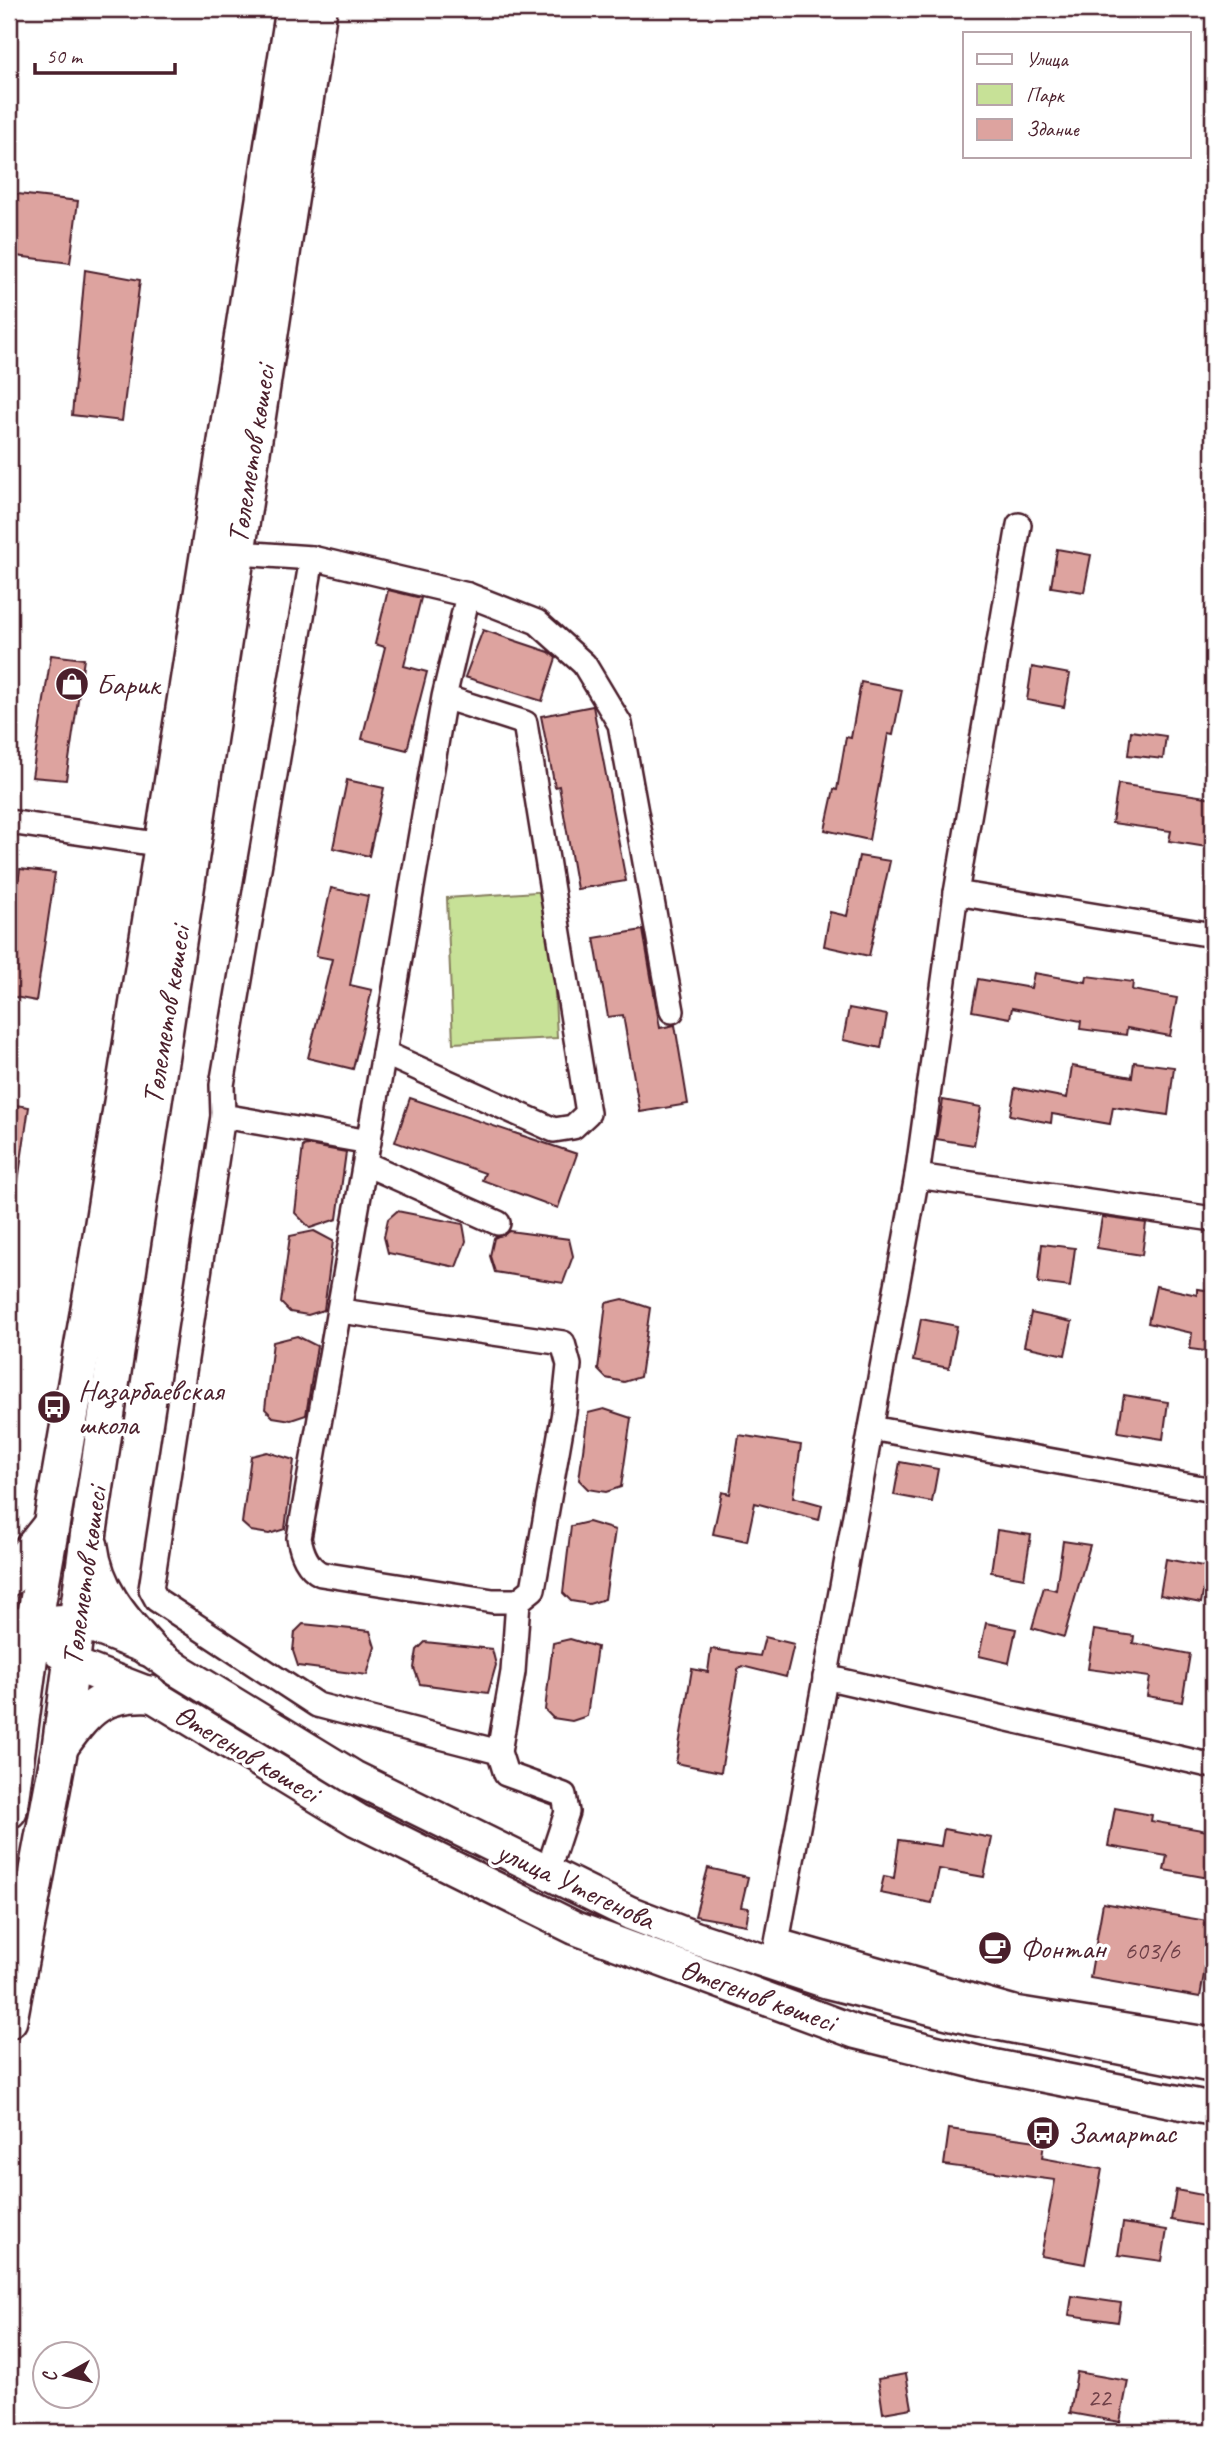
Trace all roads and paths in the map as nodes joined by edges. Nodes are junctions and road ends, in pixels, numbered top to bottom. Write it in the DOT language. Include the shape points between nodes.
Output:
graph roads {
  1 [pos="294,9"];
  2 [pos="319,9"];
  3 [pos="1018,524"];
  4 [pos="237,547"];
  5 [pos="312,558"];
  6 [pos="468,595"];
  7 [pos="215,607"];
  8 [pos="444,697"];
  9 [pos="9,822"];
  10 [pos="163,845"];
  11 [pos="956,893"];
  12 [pos="1213,935"];
  13 [pos="671,1011"];
  14 [pos="384,1053"];
  15 [pos="223,1116"];
  16 [pos="368,1153"];
  17 [pos="917,1176"];
  18 [pos="1213,1219"];
  19 [pos="498,1223"];
  20 [pos="341,1311"];
  21 [pos="871,1428"];
  22 [pos="1213,1490"];
  23 [pos="51,1525"];
  24 [pos="89,1531"];
  25 [pos="9,1578"];
  26 [pos="518,1601"];
  27 [pos="77,1620"];
  28 [pos="21,1624"];
  29 [pos="148,1648"];
  30 [pos="72,1664"];
  31 [pos="825,1677"];
  32 [pos="150,1694"];
  33 [pos="60,1747"];
  34 [pos="499,1752"];
  35 [pos="1213,1766"];
  36 [pos="11,1780"];
  37 [pos="547,1873"];
  38 [pos="776,1953"];
  39 [pos="9,2020"];
  40 [pos="1213,2040"];
  41 [pos="1213,2066"];
  42 [pos="1213,2109"];
  1 -- 7 [label="main road, Төлеметов көшесі"];
  2 -- 4 [label="main road, Төлеметов көшесі"];
  3 -- 11 [label="street"];
  4 -- 5 [label="street" via="253,554"];
  4 -- 7 [label="main road, Төлеметов көшесі"];
  5 -- 6 [label="street"];
  5 -- 15 [label="street" via="222,1085"];
  6 -- 8 [label="street"];
  6 -- 13 [label="street" via="537,622 584,664 620,724"];
  7 -- 10 [label="main road, Төлеметов көшесі"];
  7 -- 24 [label="main road, Төлеметов көшесі"];
  8 -- 14 [label="street"];
  8 -- 14 [label="street" via="525,723 588,1113 573,1127 554,1130"];
  9 -- 10 [label="street"];
  10 -- 23 [label="main road, Төлеметов көшесі"];
  11 -- 12 [label="street"];
  11 -- 17 [label="street"];
  14 -- 16 [label="street"];
  15 -- 16 [label="street"];
  15 -- 34 [label="street" via="151,1590 156,1600 317,1705"];
  16 -- 19 [label="street"];
  16 -- 20 [label="street"];
  17 -- 18 [label="street"];
  17 -- 21 [label="street"];
  20 -- 26 [label="street" via="299,1538 307,1562 313,1570 333,1577"];
  20 -- 26 [label="street" via="563,1343 569,1365 533,1589"];
  21 -- 22 [label="street"];
  21 -- 31 [label="street"];
  23 -- 25 [label="main road"];
  23 -- 28 [label="main road, Төлеметов көшесі"];
  24 -- 27 [label="main road, Төлеметов көшесі"];
  24 -- 29 [label="main road" via="92,1561 102,1585 118,1616"];
  26 -- 34 [label="street" via="513,1672"];
  27 -- 28 [label="main road, улица Утегенова"];
  27 -- 29 [label="main road, улица Утегенова"];
  27 -- 30 [label="main road, Төлеметов көшесі"];
  28 -- 30 [label="main road"];
  28 -- 36 [label="main road, Төлеметов көшесі"];
  29 -- 37 [label="main road, улица Утегенова" via="353,1777"];
  30 -- 32 [label="main road, Өтегенов көшесі"];
  30 -- 33 [label="main road, Төлеметов көшесі"];
  31 -- 35 [label="street"];
  31 -- 38 [label="street"];
  32 -- 33 [label="main road" via="127,1693 87,1710"];
  32 -- 42 [label="main road, Өтегенов көшесі" via="356,1820 575,1927 856,2032 984,2064"];
  33 -- 39 [label="main road, Төлеметов көшесі"];
  34 -- 37 [label="street" via="506,1774 564,1795 567,1812"];
  37 -- 38 [label="main road, улица Утегенова" via="630,1913"];
  38 -- 40 [label="street" via="1015,2008"];
  38 -- 41 [label="main road, улица Утегенова" via="828,1982 970,2018"];
}
